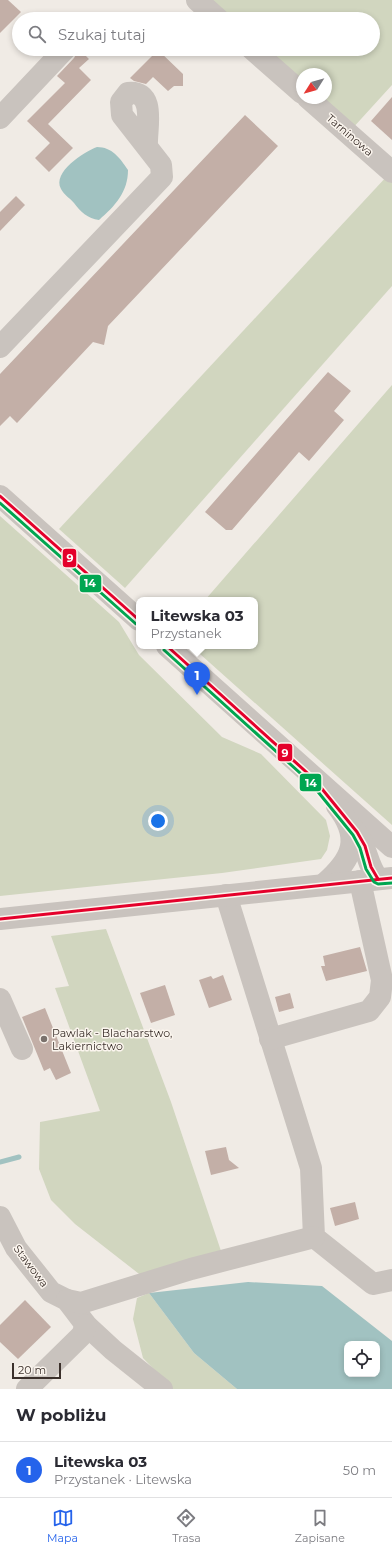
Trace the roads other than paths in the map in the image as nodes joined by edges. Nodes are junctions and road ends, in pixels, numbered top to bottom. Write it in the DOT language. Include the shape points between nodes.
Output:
graph roads {
  1 [pos="197,0"];
  2 [pos="210,12"];
  3 [pos="58,56"];
  4 [pos="260,56"];
  5 [pos="296,88"];
  6 [pos="315,104"];
  7 [pos="0,118"];
  8 [pos="147,145"];
  9 [pos="392,172"];
  10 [pos="0,347"];
  11 [pos="0,496"];
  12 [pos="136,617"];
  13 [pos="171,649"];
  14 [pos="314,779"];
  15 [pos="349,824"];
  16 [pos="373,831"];
  17 [pos="392,847"];
  18 [pos="377,879"];
  19 [pos="324,884"];
  20 [pos="226,895"];
  21 [pos="0,919"];
  22 [pos="0,999"];
  23 [pos="270,1039"];
  24 [pos="22,1049"];
  25 [pos="0,1217"];
  26 [pos="314,1238"];
  27 [pos="392,1280"];
  28 [pos="67,1300"];
  29 [pos="86,1325"];
  30 [pos="27,1389"];
  31 [pos="162,1389"];
  1 -- 2 [label="street"];
  3 -- 7 [label="street"];
  4 -- 5 [label="street"];
  6 -- 9 [label="street, Tarninowa"];
  8 -- 10 [label="street" via="161,165 162,177"];
  11 -- 12 [label="street"];
  13 -- 14 [label="street"];
  14 -- 15 [label="street"];
  14 -- 16 [label="street" via="356,813"];
  15 -- 18 [label="street" via="365,846"];
  15 -- 19 [label="street" via="351,850 339,870"];
  16 -- 17 [label="street"];
  16 -- 18 [label="street" via="385,863 384,870"];
  18 -- 19 [label="street"];
  18 -- 23 [label="street" via="382,980 380,997 369,1011"];
  19 -- 20 [label="street"];
  20 -- 21 [label="street"];
  20 -- 23 [label="street"];
  22 -- 24 [label="street"];
  23 -- 26 [label="street" via="311,1168"];
  25 -- 28 [label="street, Stawowa" via="16,1248 33,1272 51,1292"];
  26 -- 27 [label="street" via="373,1284"];
  26 -- 28 [label="street" via="191,1269 81,1303"];
  28 -- 29 [label="street, Stawowa"];
  29 -- 30 [label="street" via="82,1335"];
  29 -- 31 [label="street, Stawowa"];
}
